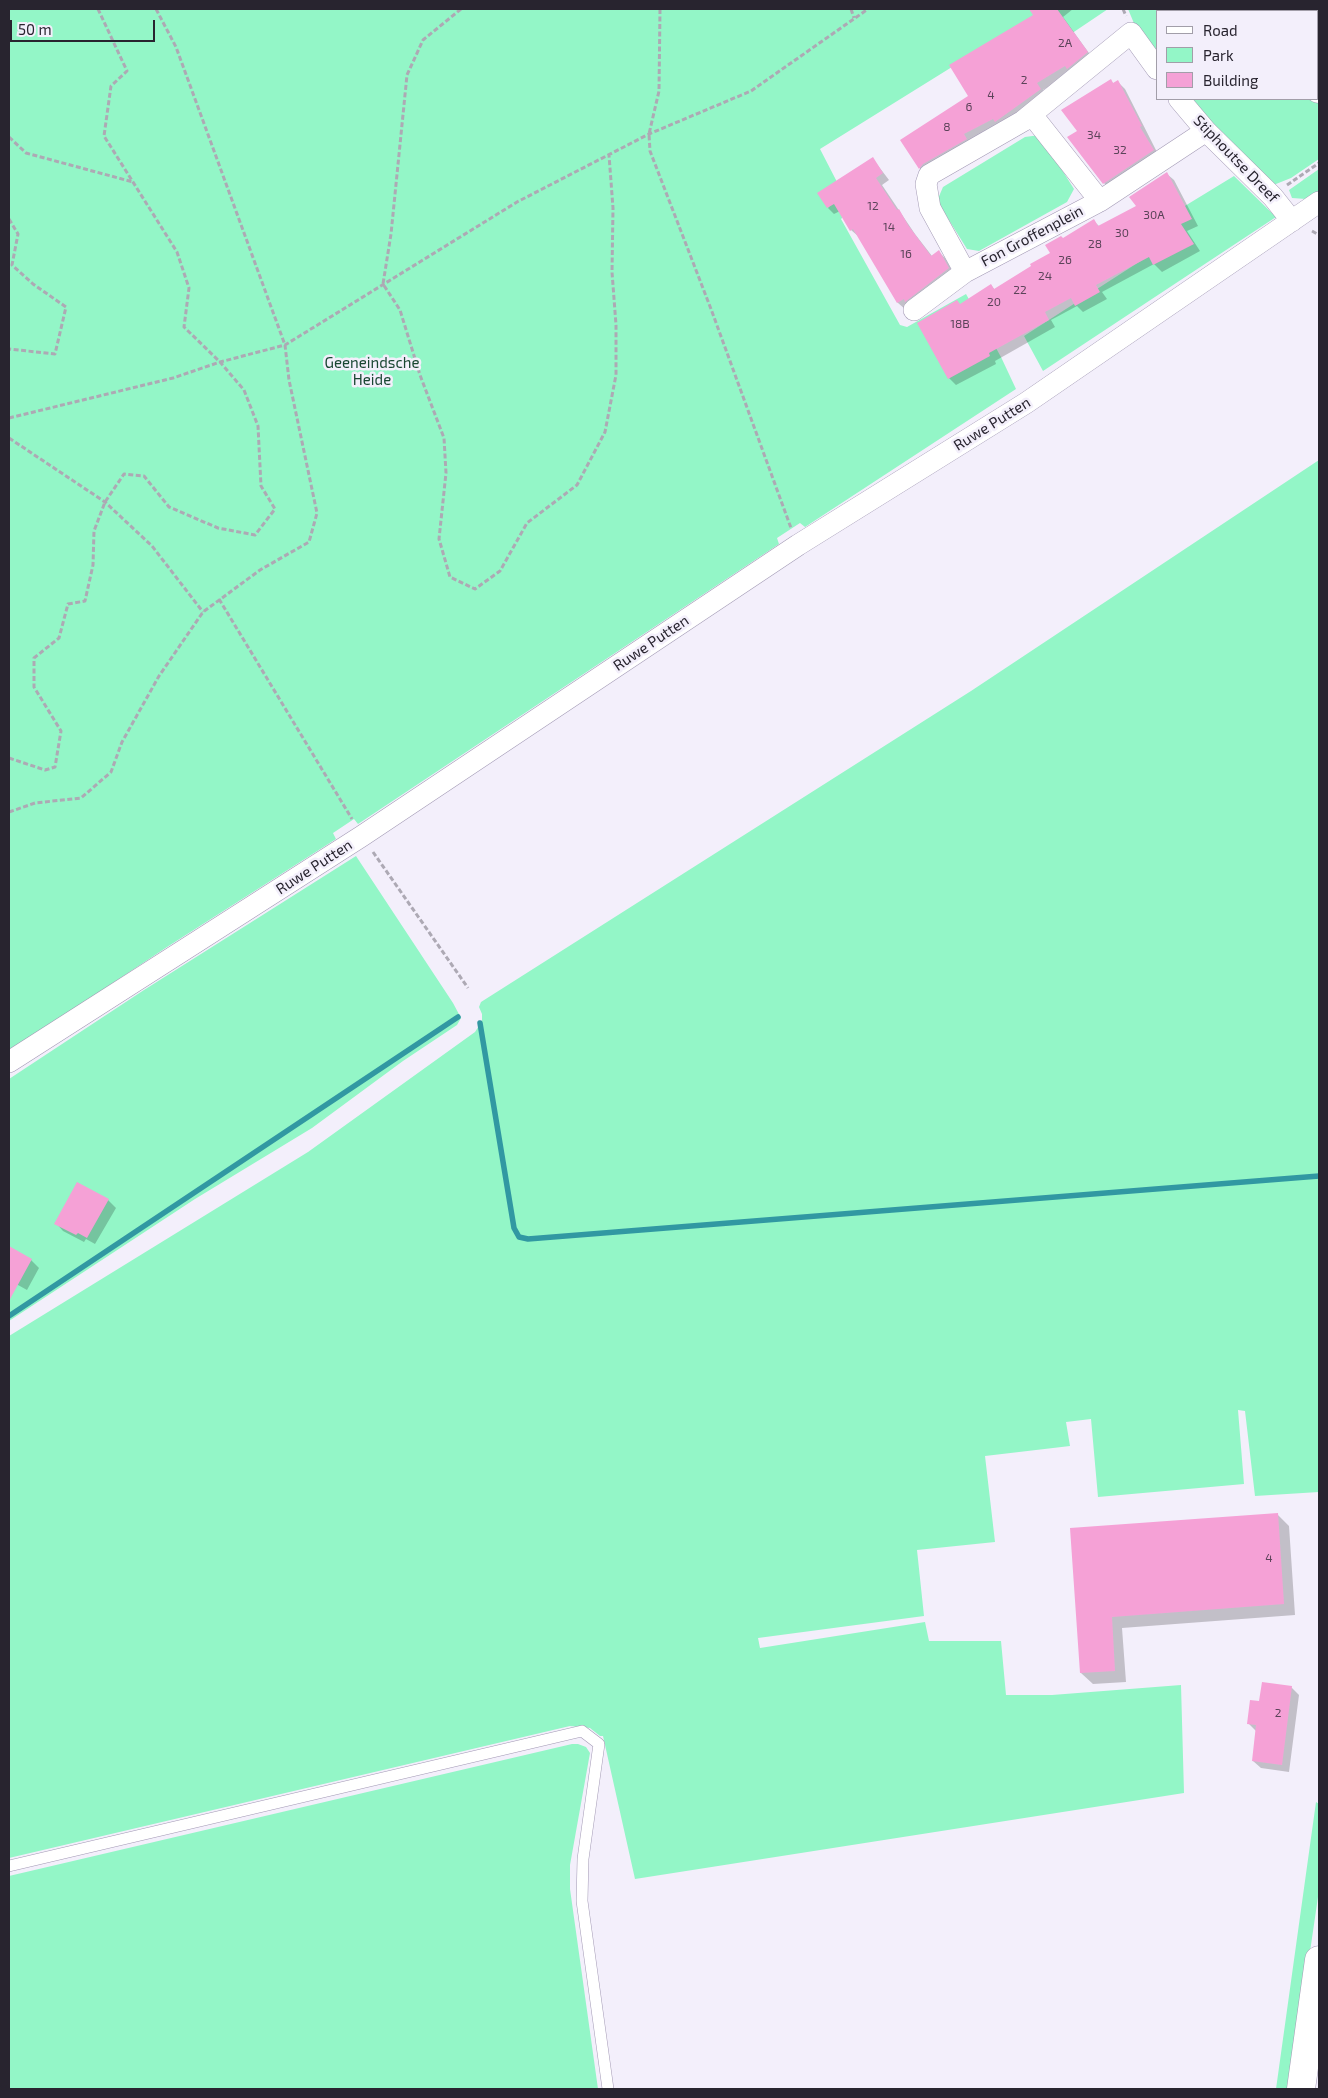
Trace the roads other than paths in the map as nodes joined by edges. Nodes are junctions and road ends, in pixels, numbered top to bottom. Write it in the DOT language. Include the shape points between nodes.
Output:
graph roads {
  1 [pos="1156,68"];
  2 [pos="1180,100"];
  3 [pos="1032,115"];
  4 [pos="1206,130"];
  5 [pos="1100,200"];
  6 [pos="1319,202"];
  7 [pos="1319,216"];
  8 [pos="1292,221"];
  9 [pos="965,272"];
  10 [pos="914,310"];
  11 [pos="9,1062"];
  12 [pos="9,1866"];
  13 [pos="1319,1960"];
  14 [pos="608,2089"];
  15 [pos="1301,2089"];
  1 -- 3 [label="street, Fon Groffenplein" via="1131,33"];
  2 -- 4 [label="street, Stiphoutse Dreef"];
  3 -- 5 [label="street, Fon Groffenplein"];
  3 -- 9 [label="street, Fon Groffenplein" via="929,175 926,184 930,208"];
  4 -- 5 [label="street, Fon Groffenplein"];
  4 -- 8 [label="street, Stiphoutse Dreef" via="1274,197"];
  5 -- 9 [label="street, Fon Groffenplein"];
  6 -- 8 [label="street, Ruwe Putten"];
  7 -- 8 [label="street, Ruwe Putten"];
  8 -- 11 [label="street, Ruwe Putten" via="1026,403 798,545 362,836"];
  9 -- 10 [label="street, Fon Groffenplein"];
  12 -- 14 [label="lane" via="582,1731 599,1744 582,1859 582,1901"];
  13 -- 15 [label="main road"];
}
